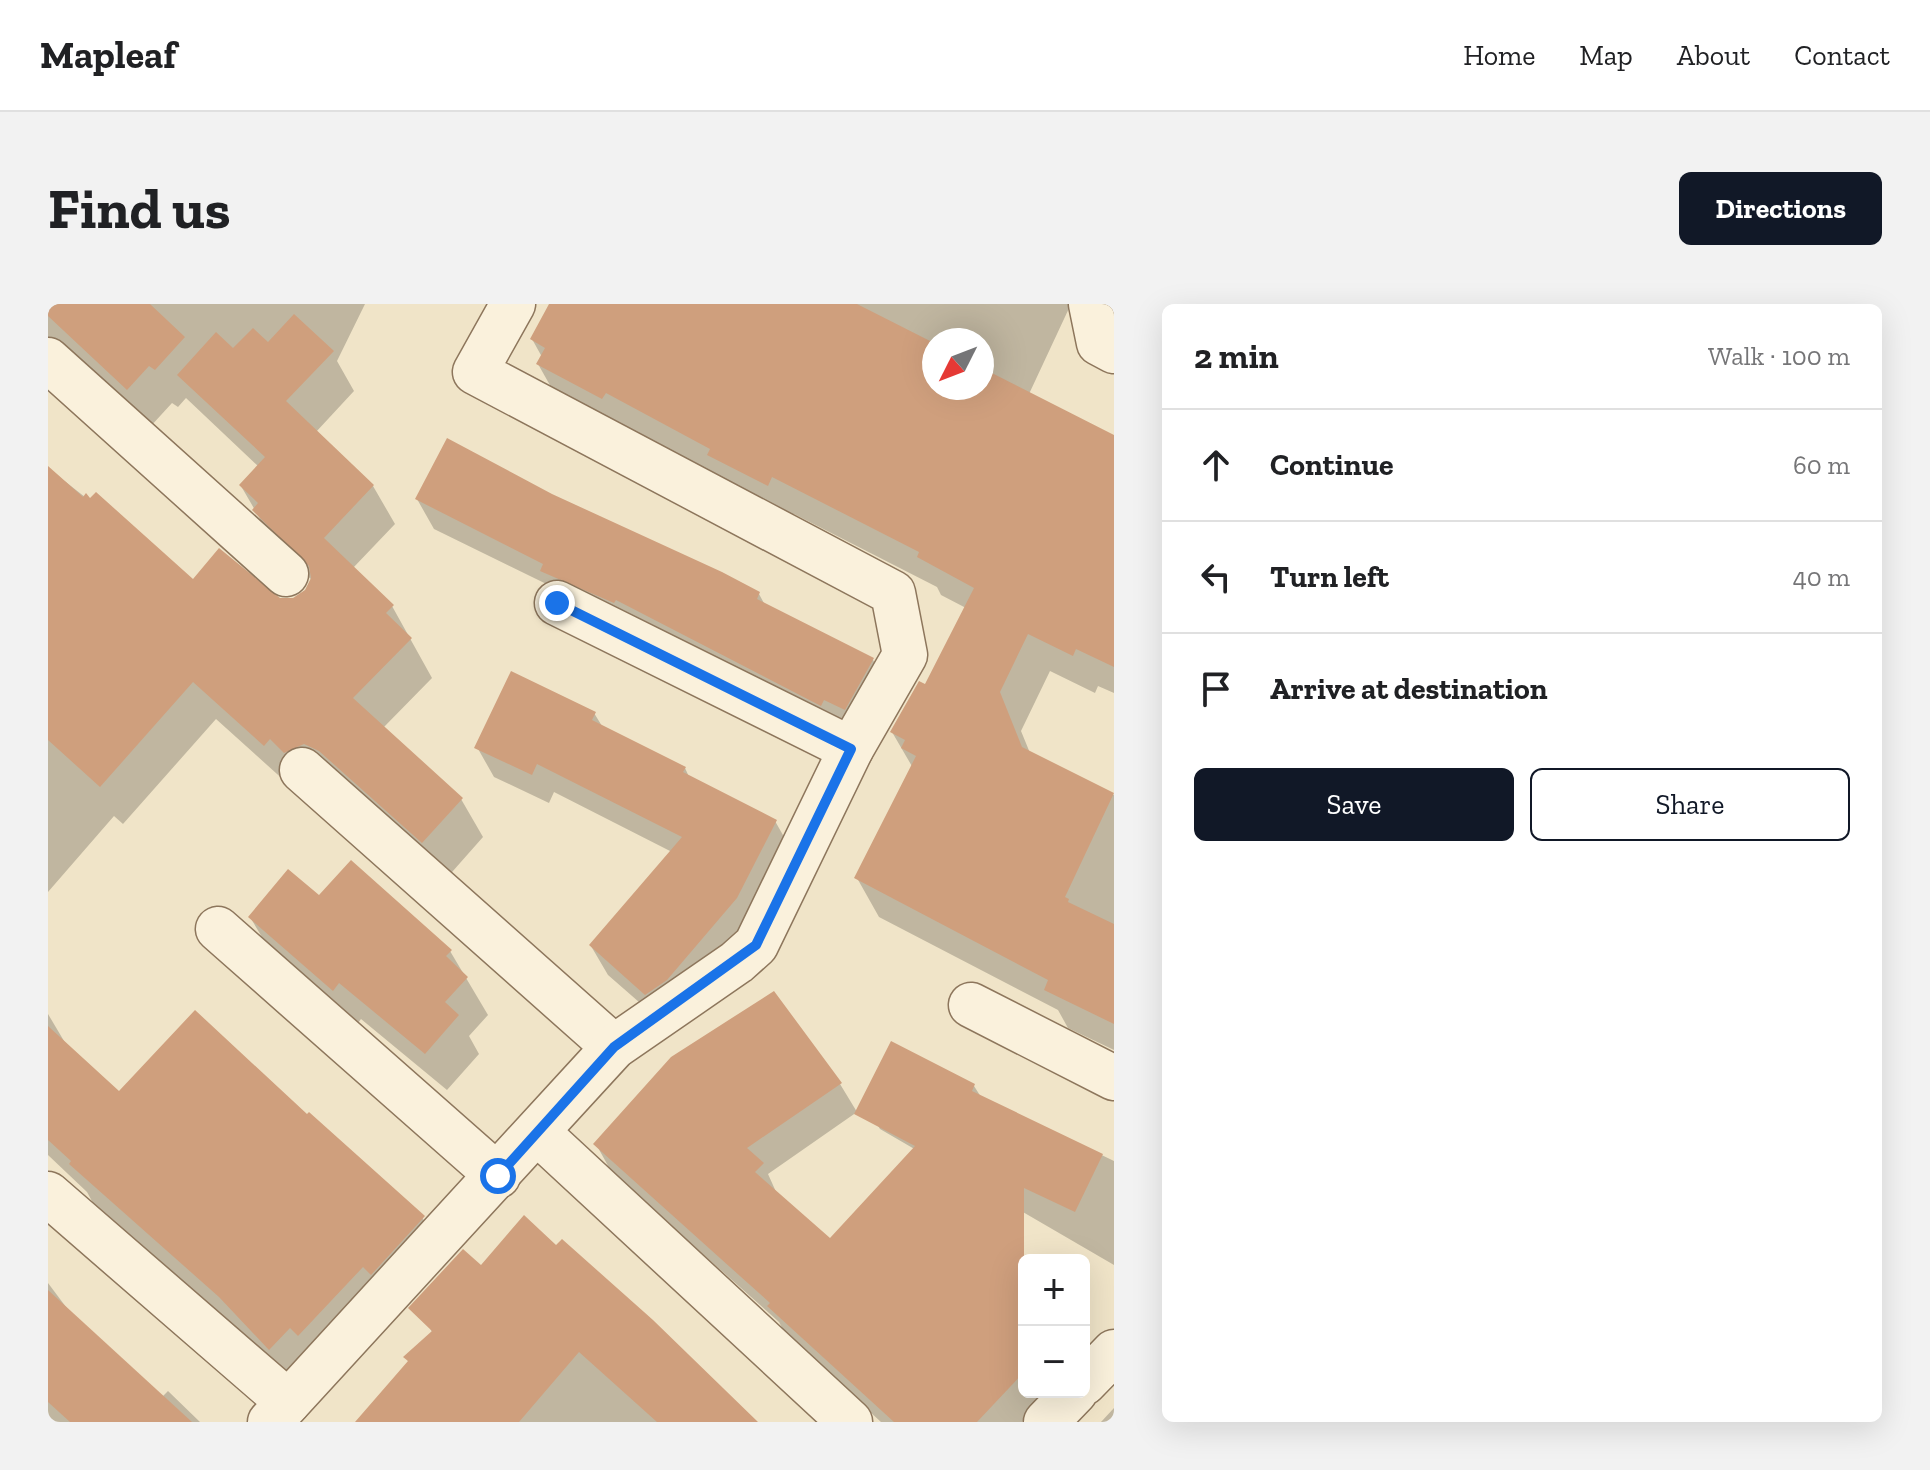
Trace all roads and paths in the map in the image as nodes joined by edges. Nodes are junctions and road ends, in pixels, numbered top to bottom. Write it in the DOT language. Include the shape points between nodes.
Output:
graph roads {
  1 [pos="513,304"];
  2 [pos="1091,304"];
  3 [pos="1114,351"];
  4 [pos="48,360"];
  5 [pos="286,574"];
  6 [pos="557,603"];
  7 [pos="851,749"];
  8 [pos="302,770"];
  9 [pos="218,929"];
  10 [pos="971,1005"];
  11 [pos="614,1047"];
  12 [pos="1114,1078"];
  13 [pos="538,1133"];
  14 [pos="498,1176"];
  15 [pos="48,1194"];
  16 [pos="1114,1352"];
  17 [pos="1090,1377"];
  18 [pos="1069,1398"];
  19 [pos="279,1412"];
  20 [pos="850,1422"];
  21 [pos="1046,1422"];
  1 -- 7 [label="street" via="475,372 893,593 905,655"];
  2 -- 3 [label="street" via="1099,343"];
  4 -- 5 [label="street"];
  6 -- 7 [label="street"];
  7 -- 11 [label="street" via="756,945"];
  8 -- 11 [label="street"];
  9 -- 14 [label="street"];
  10 -- 12 [label="street"];
  11 -- 13 [label="street"];
  13 -- 14 [label="street"];
  13 -- 20 [label="street"];
  14 -- 19 [label="street"];
  15 -- 19 [label="street"];
  16 -- 17 [label="street"];
  18 -- 21 [label="street"];
}
